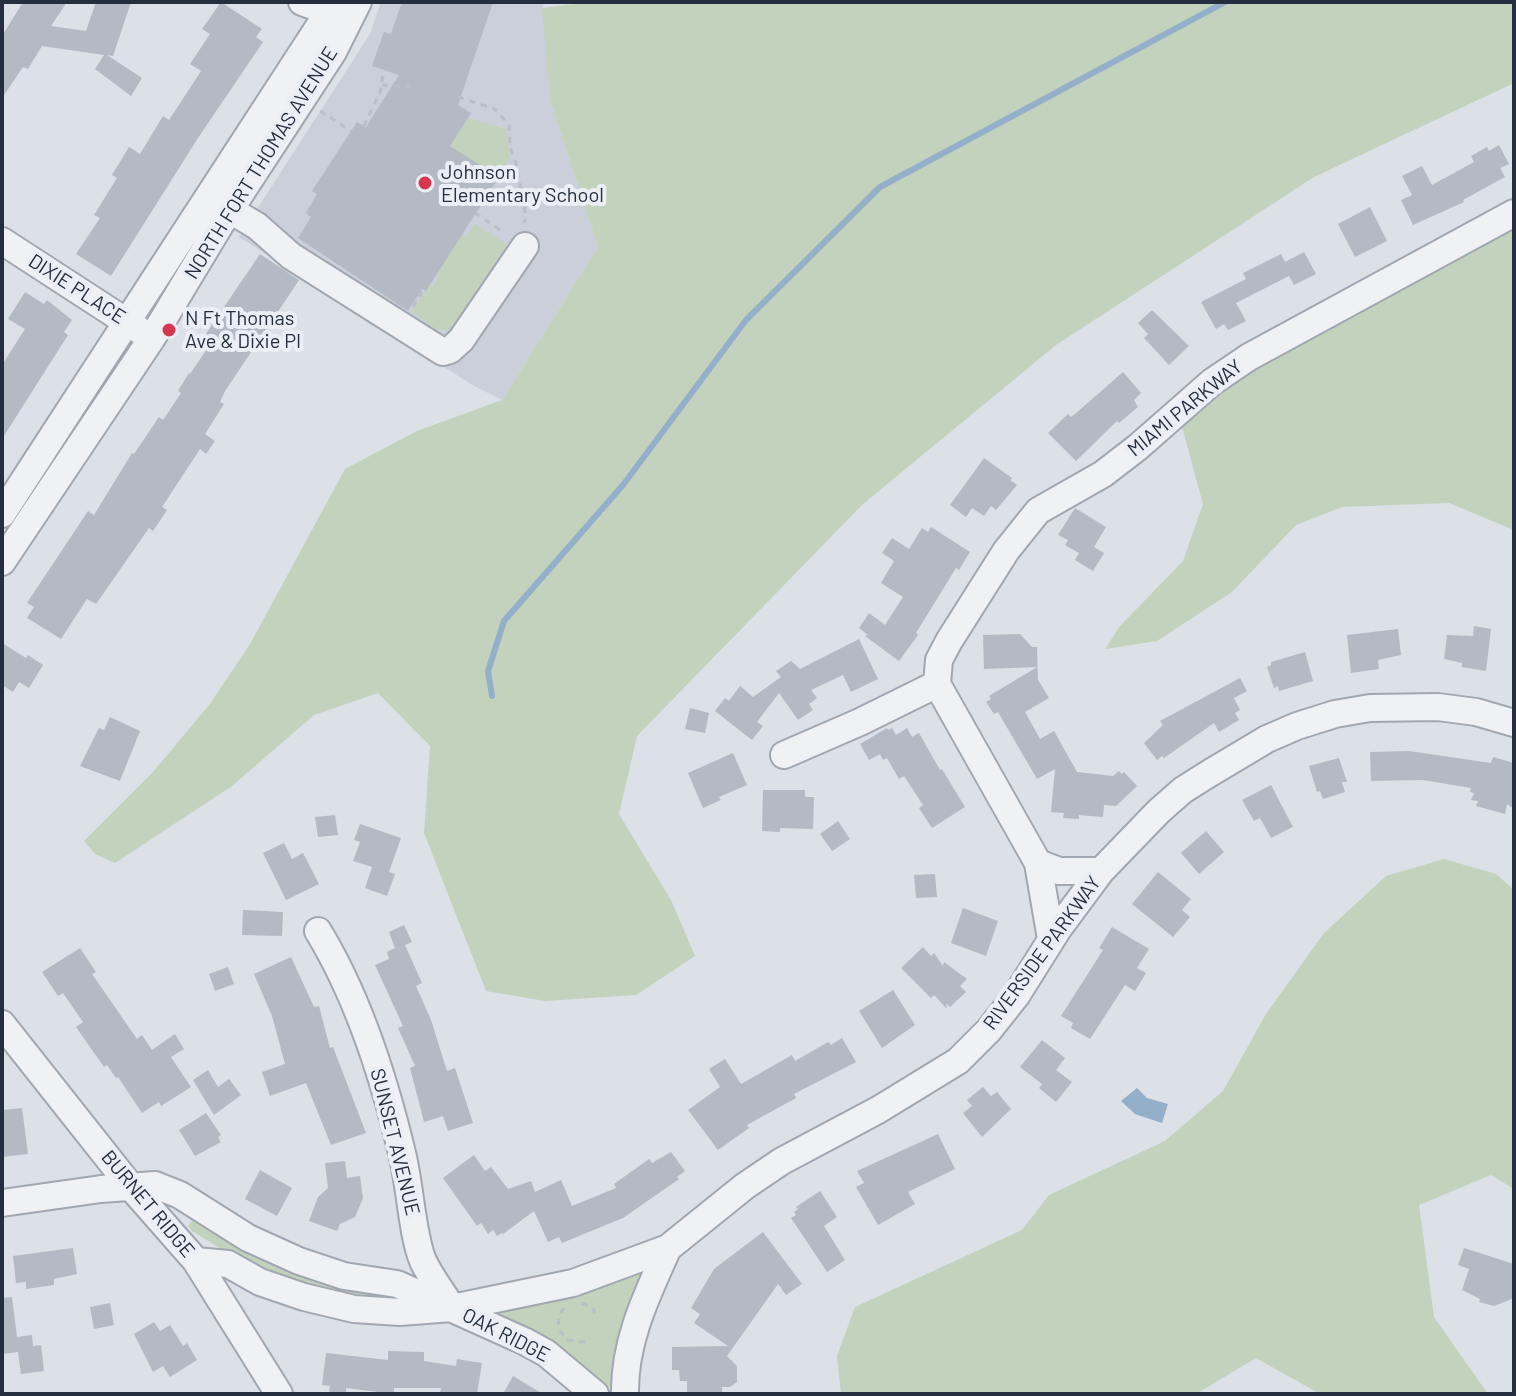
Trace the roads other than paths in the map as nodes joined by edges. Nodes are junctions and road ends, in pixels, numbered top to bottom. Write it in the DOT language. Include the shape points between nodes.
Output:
graph roads {
  1 [pos="302,2"];
  2 [pos="343,9"];
  3 [pos="230,210"];
  4 [pos="1514,213"];
  5 [pos="2,241"];
  6 [pos="520,243"];
  7 [pos="127,322"];
  8 [pos="152,338"];
  9 [pos="2,514"];
  10 [pos="2,562"];
  11 [pos="937,684"];
  12 [pos="1513,722"];
  13 [pos="784,755"];
  14 [pos="1038,863"];
  15 [pos="1101,871"];
  16 [pos="318,931"];
  17 [pos="1051,939"];
  18 [pos="2,1024"];
  19 [pos="131,1187"];
  20 [pos="2,1203"];
  21 [pos="668,1248"];
  22 [pos="196,1261"];
  23 [pos="452,1308"];
  24 [pos="279,1394"];
  25 [pos="595,1394"];
  26 [pos="625,1394"];
  1 -- 2 [label="street"];
  2 -- 3 [label="street, NORTH FORT THOMAS AVENUE" via="304,99"];
  2 -- 7 [label="street, NORTH FORT THOMAS AVENUE"];
  3 -- 6 [label="street" via="291,256 443,352 461,340"];
  3 -- 8 [label="street, NORTH FORT THOMAS AVENUE"];
  4 -- 11 [label="street, MIAMI PARKWAY" via="1249,357 1103,474 1038,511 949,641 939,660"];
  5 -- 7 [label="street, DIXIE PLACE"];
  7 -- 8 [label="street, DIXIE PLACE"];
  7 -- 9 [label="street, NORTH FORT THOMAS AVENUE"];
  8 -- 10 [label="street, NORTH FORT THOMAS AVENUE"];
  11 -- 13 [label="street"];
  11 -- 14 [label="street"];
  12 -- 15 [label="street, RIVERSIDE PARKWAY" via="1476,712 1409,706 1359,709 1297,726 1183,790"];
  14 -- 15 [label="street" via="1059,871"];
  14 -- 17 [label="street"];
  15 -- 17 [label="street, RIVERSIDE PARKWAY"];
  16 -- 23 [label="street, SUNSET AVENUE" via="362,1025 387,1095 423,1260"];
  17 -- 21 [label="street, RIVERSIDE PARKWAY" via="1016,996 958,1061 782,1161"];
  18 -- 19 [label="street, BURNET RIDGE"];
  19 -- 20 [label="street"];
  19 -- 22 [label="street, BURNET RIDGE"];
  19 -- 23 [label="street" via="155,1185 177,1193 248,1238 299,1261 344,1276 397,1284"];
  21 -- 23 [label="street, RIVERSIDE PARKWAY" via="573,1283"];
  21 -- 26 [label="street" via="636,1324"];
  22 -- 23 [label="street, RIVERSIDE PARKWAY" via="228,1264 260,1282 354,1309"];
  22 -- 24 [label="street, BURNET RIDGE"];
  23 -- 25 [label="street, OAK RIDGE" via="546,1353"];
}
